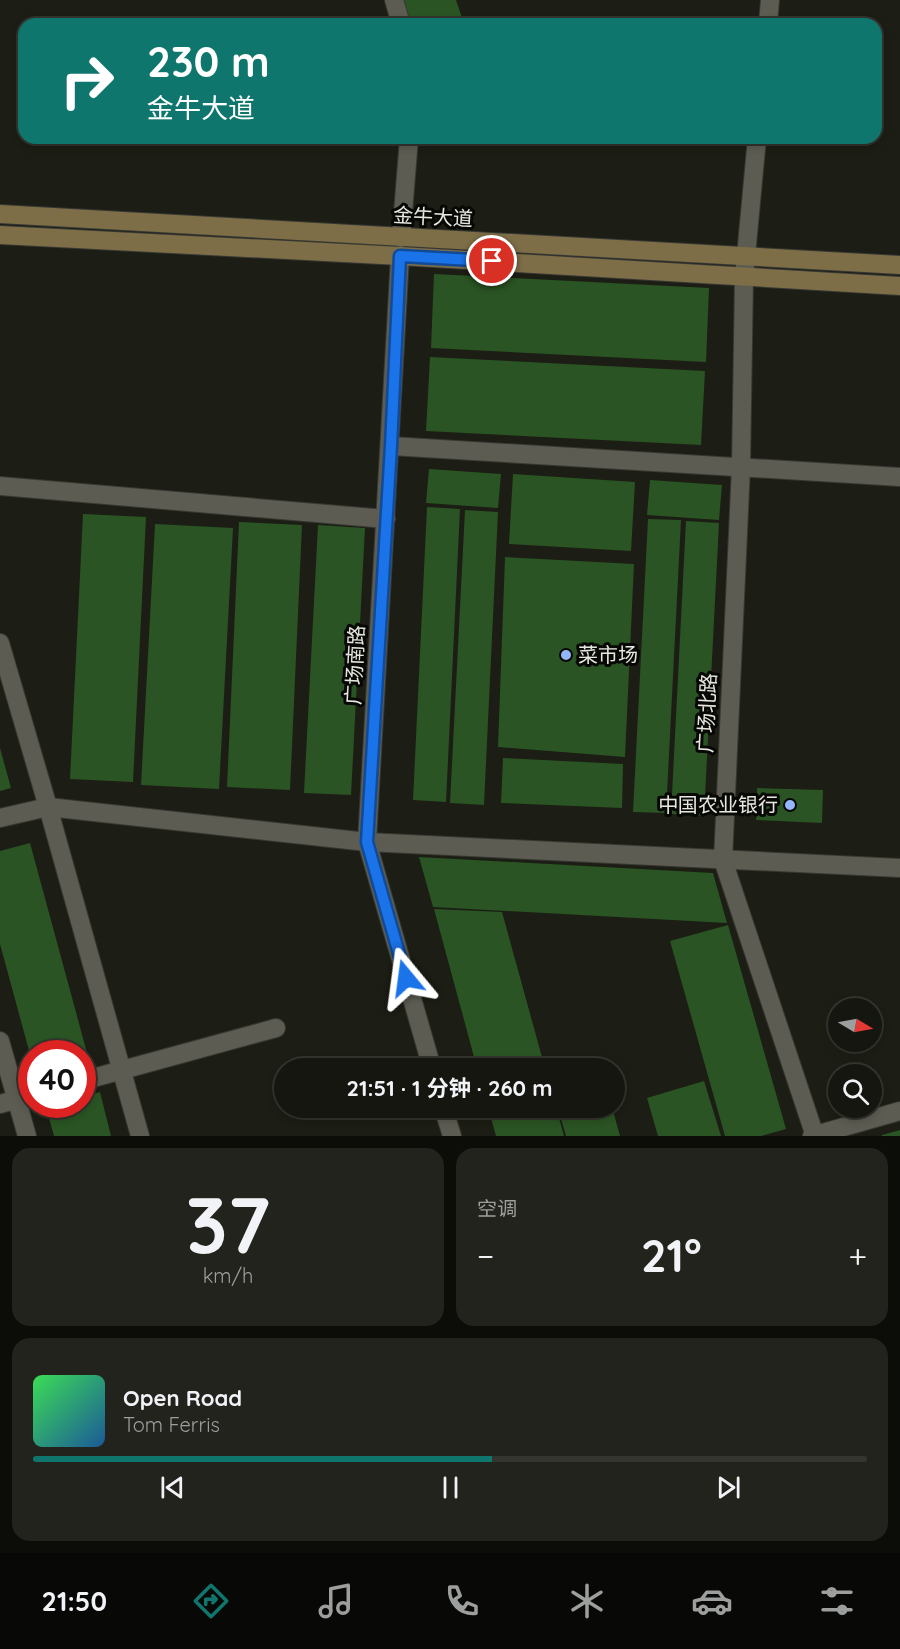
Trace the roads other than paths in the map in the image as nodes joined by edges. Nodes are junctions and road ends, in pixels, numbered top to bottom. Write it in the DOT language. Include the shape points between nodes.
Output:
graph roads {
  1 [pos="394,0"];
  2 [pos="770,0"];
  3 [pos="399,18"];
  4 [pos="768,18"];
  5 [pos="409,144"];
  6 [pos="756,144"];
  7 [pos="0,213"];
  8 [pos="0,235"];
  9 [pos="401,247"];
  10 [pos="746,255"];
  11 [pos="900,265"];
  12 [pos="744,277"];
  13 [pos="900,286"];
  14 [pos="391,446"];
  15 [pos="741,467"];
  16 [pos="900,477"];
  17 [pos="0,486"];
  18 [pos="386,519"];
  19 [pos="0,642"];
  20 [pos="48,807"];
  21 [pos="0,818"];
  22 [pos="367,842"];
  23 [pos="723,860"];
  24 [pos="900,868"];
  25 [pos="276,1028"];
  26 [pos="0,1041"];
  27 [pos="429,1058"];
  28 [pos="122,1071"];
  29 [pos="96,1078"];
  30 [pos="16,1099"];
  31 [pos="900,1111"];
  32 [pos="447,1118"];
  33 [pos="27,1136"];
  34 [pos="140,1136"];
  35 [pos="452,1136"];
  36 [pos="814,1136"];
  1 -- 3 [label="street"];
  2 -- 4 [label="street"];
  5 -- 9 [label="street, 广场南路"];
  6 -- 10 [label="street, 广场北路"];
  7 -- 9 [label="main road, 金牛大道"];
  8 -- 9 [label="main road, 金牛大道"];
  9 -- 10 [label="main road, 金牛大道"];
  9 -- 12 [label="main road, 金牛大道"];
  9 -- 14 [label="street, 广场南路"];
  10 -- 11 [label="main road, 金牛大道"];
  10 -- 12 [label="street, 广场北路"];
  12 -- 13 [label="main road, 金牛大道"];
  12 -- 15 [label="street, 广场北路"];
  14 -- 15 [label="street"];
  14 -- 18 [label="street, 广场南路"];
  15 -- 16 [label="street"];
  15 -- 23 [label="street, 广场北路"];
  17 -- 18 [label="street"];
  18 -- 22 [label="street, 广场南路"];
  19 -- 20 [label="street"];
  20 -- 21 [label="street"];
  20 -- 22 [label="street"];
  20 -- 28 [label="street"];
  22 -- 23 [label="street"];
  22 -- 27 [label="street, 广场南路"];
  23 -- 24 [label="street"];
  23 -- 36 [label="street, 广场北路"];
  25 -- 28 [label="street"];
  26 -- 30 [label="street"];
  28 -- 29 [label="street"];
  28 -- 34 [label="street"];
  30 -- 33 [label="street"];
  31 -- 36 [label="street"];
  32 -- 35 [label="street"];
}
